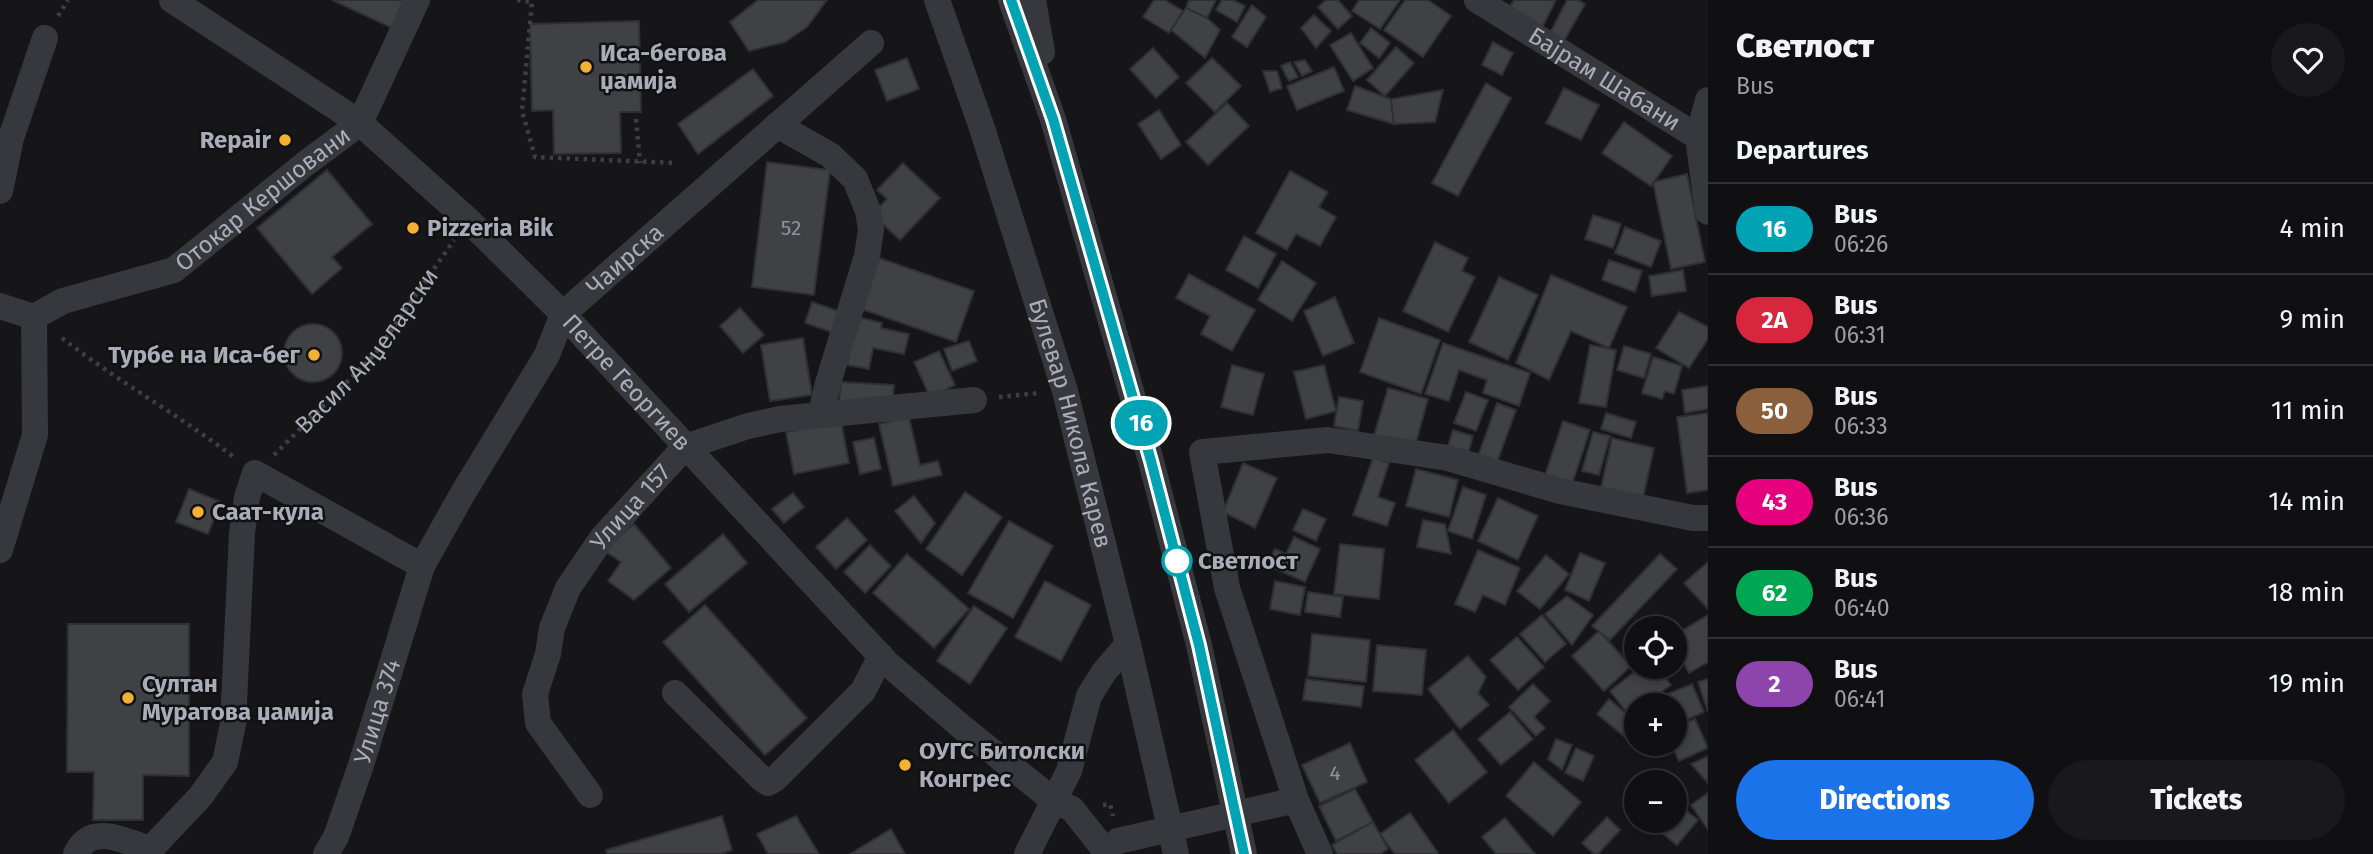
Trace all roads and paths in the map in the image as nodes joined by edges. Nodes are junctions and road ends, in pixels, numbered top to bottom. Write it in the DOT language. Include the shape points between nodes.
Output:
graph roads {
  1 [pos="172,0"];
  2 [pos="417,0"];
  3 [pos="517,0"];
  4 [pos="927,0"];
  5 [pos="937,0"];
  6 [pos="1011,0"];
  7 [pos="1033,0"];
  8 [pos="1477,0"];
  9 [pos="45,38"];
  10 [pos="871,43"];
  11 [pos="960,65"];
  12 [pos="1708,100"];
  13 [pos="636,119"];
  14 [pos="1053,119"];
  15 [pos="360,123"];
  16 [pos="777,125"];
  17 [pos="1703,138"];
  18 [pos="640,163"];
  19 [pos="675,163"];
  20 [pos="0,191"];
  21 [pos="1708,212"];
  22 [pos="468,220"];
  23 [pos="0,306"];
  24 [pos="563,314"];
  25 [pos="34,317"];
  26 [pos="86,356"];
  27 [pos="1065,391"];
  28 [pos="974,400"];
  29 [pos="821,414"];
  30 [pos="685,447"];
  31 [pos="255,474"];
  32 [pos="1708,518"];
  33 [pos="0,550"];
  34 [pos="422,566"];
  35 [pos="1128,644"];
  36 [pos="881,656"];
  37 [pos="675,693"];
  38 [pos="590,795"];
  39 [pos="1053,800"];
  40 [pos="1296,800"];
  41 [pos="1113,848"];
  42 [pos="148,852"];
  43 [pos="76,854"];
  44 [pos="326,854"];
  45 [pos="1027,854"];
  46 [pos="1176,854"];
  47 [pos="1244,854"];
  48 [pos="1320,854"];
  1 -- 15 [label="street, Петре Георгиев"];
  2 -- 15 [label="street"];
  3 -- 18 [label="path" via="532,2 522,111 536,158"];
  4 -- 11 [label="street"];
  5 -- 11 [label="street, Булевар Никола Карев"];
  6 -- 14 [label="street"];
  7 -- 14 [label="street"];
  8 -- 17 [label="street, Бајрам Шабани"];
  9 -- 20 [label="street" via="11,138"];
  10 -- 16 [label="street, Чаирска"];
  11 -- 27 [label="street, Булевар Никола Карев"];
  12 -- 17 [label="street"];
  13 -- 18 [label="path"];
  14 -- 47 [label="street" via="1155,474 1199,645"];
  15 -- 22 [label="street, Петре Георгиев"];
  15 -- 25 [label="street, Отокар Кершовани" via="174,270 63,301"];
  16 -- 24 [label="street, Чаирска"];
  16 -- 29 [label="street" via="830,155 855,179 871,230"];
  17 -- 21 [label="street"];
  18 -- 19 [label="path"];
  22 -- 24 [label="street, Петре Георгиев"];
  22 -- 31 [label="path, Васил Анџеларски" via="375,354"];
  23 -- 25 [label="street"];
  24 -- 30 [label="street, Петре Георгиев"];
  24 -- 34 [label="street, Чаирска" via="547,355"];
  25 -- 33 [label="street" via="35,435"];
  26 -- 31 [label="path" via="197,429"];
  27 -- 28 [label="path"];
  27 -- 35 [label="street, Булевар Никола Карев"];
  28 -- 29 [label="street, Улица 157"];
  29 -- 30 [label="street, Улица 157" via="748,426"];
  30 -- 36 [label="street, Петре Георгиев"];
  30 -- 38 [label="street, Улица 157" via="602,538 568,588 552,628 535,694 538,723"];
  31 -- 34 [label="street"];
  31 -- 42 [label="street" via="242,533 233,724 225,762"];
  32 -- 40 [label="street" via="1560,491 1448,458 1328,440 1202,452 1227,588"];
  34 -- 44 [label="street, Улица 374" via="361,765"];
  35 -- 39 [label="street" via="1089,696 1069,771"];
  35 -- 46 [label="street, Булевар Никола Карев"];
  36 -- 37 [label="street" via="863,691 768,783"];
  36 -- 39 [label="street, Петре Георгиев"];
  39 -- 41 [label="street, Петре Георгиев" via="1072,810"];
  39 -- 45 [label="street"];
  40 -- 41 [label="street, bridge"];
  40 -- 48 [label="street"];
  42 -- 43 [label="street" via="106,835 81,843"];
}
